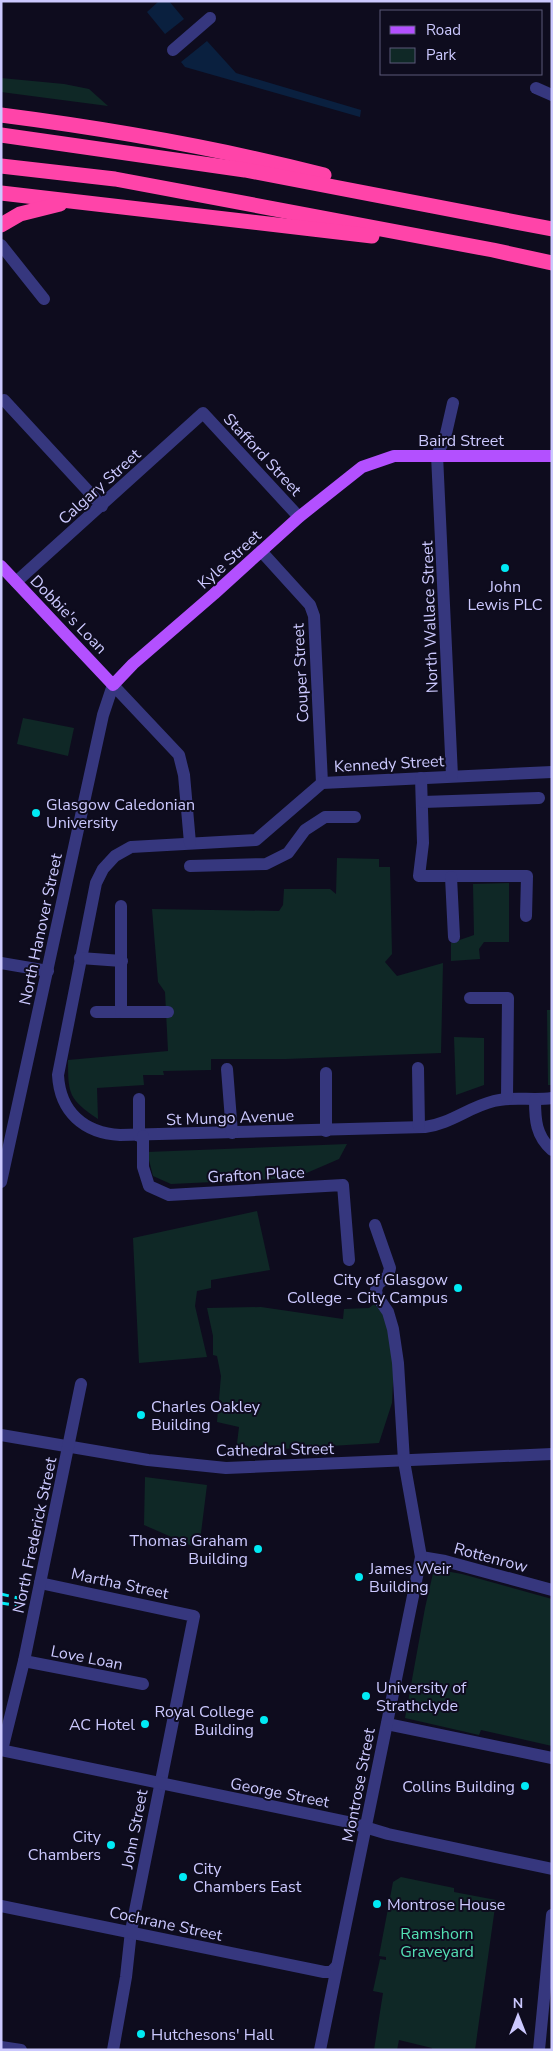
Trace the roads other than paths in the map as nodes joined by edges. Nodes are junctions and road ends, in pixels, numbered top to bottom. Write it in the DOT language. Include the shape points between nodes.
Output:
graph roads {
  1 [pos="210,18"];
  2 [pos="173,50"];
  3 [pos="536,88"];
  4 [pos="552,95"];
  5 [pos="1,115"];
  6 [pos="1,135"];
  7 [pos="1,166"];
  8 [pos="1,193"];
  9 [pos="74,200"];
  10 [pos="468,212"];
  11 [pos="1,225"];
  12 [pos="552,230"];
  13 [pos="1,245"];
  14 [pos="493,250"];
  15 [pos="552,259"];
  16 [pos="552,263"];
  17 [pos="44,299"];
  18 [pos="4,400"];
  19 [pos="453,403"];
  20 [pos="203,413"];
  21 [pos="438,456"];
  22 [pos="552,456"];
  23 [pos="371,463"];
  24 [pos="102,506"];
  25 [pos="299,517"];
  26 [pos="261,551"];
  27 [pos="1,566"];
  28 [pos="16,582"];
  29 [pos="114,685"];
  30 [pos="552,772"];
  31 [pos="452,776"];
  32 [pos="421,778"];
  33 [pos="322,782"];
  34 [pos="539,798"];
  35 [pos="423,802"];
  36 [pos="290,812"];
  37 [pos="355,816"];
  38 [pos="305,830"];
  39 [pos="190,843"];
  40 [pos="190,866"];
  41 [pos="451,877"];
  42 [pos="120,906"];
  43 [pos="526,916"];
  44 [pos="454,937"];
  45 [pos="80,958"];
  46 [pos="122,961"];
  47 [pos="1,962"];
  48 [pos="48,971"];
  49 [pos="470,998"];
  50 [pos="96,1012"];
  51 [pos="121,1012"];
  52 [pos="168,1012"];
  53 [pos="418,1068"];
  54 [pos="227,1069"];
  55 [pos="326,1073"];
  56 [pos="507,1098"];
  57 [pos="552,1098"];
  58 [pos="139,1099"];
  59 [pos="535,1100"];
  60 [pos="419,1127"];
  61 [pos="326,1131"];
  62 [pos="232,1133"];
  63 [pos="141,1136"];
  64 [pos="552,1150"];
  65 [pos="2,1173"];
  66 [pos="376,1225"];
  67 [pos="349,1260"];
  68 [pos="81,1384"];
  69 [pos="1,1435"];
  70 [pos="68,1446"];
  71 [pos="552,1454"];
  72 [pos="404,1461"];
  73 [pos="421,1557"];
  74 [pos="40,1583"];
  75 [pos="552,1590"];
  76 [pos="194,1616"];
  77 [pos="24,1661"];
  78 [pos="143,1684"];
  79 [pos="387,1724"];
  80 [pos="1,1750"];
  81 [pos="552,1758"];
  82 [pos="160,1784"];
  83 [pos="366,1828"];
  84 [pos="552,1869"];
  85 [pos="1,1906"];
  86 [pos="552,1915"];
  87 [pos="131,1931"];
  88 [pos="336,1967"];
  89 [pos="324,1972"];
  90 [pos="331,1994"];
  91 [pos="1,2047"];
  92 [pos="21,2050"];
  93 [pos="113,2050"];
  94 [pos="320,2050"];
  95 [pos="539,2050"];
  1 -- 2 [label="street"];
  3 -- 4 [label="street"];
  5 -- 10 [label="highway" via="253,157"];
  6 -- 10 [label="highway" via="245,170"];
  7 -- 14 [label="highway" via="116,179"];
  8 -- 9 [label="highway"];
  9 -- 11 [label="highway" via="20,214"];
  9 -- 14 [label="highway"];
  10 -- 12 [label="highway"];
  13 -- 17 [label="street"];
  14 -- 15 [label="highway"];
  14 -- 16 [label="highway"];
  18 -- 24 [label="street"];
  19 -- 21 [label="street, North Wallace Street"];
  20 -- 24 [label="street, Calgary Street"];
  20 -- 25 [label="street, Stafford Street"];
  21 -- 22 [label="main road, Baird Street"];
  21 -- 23 [label="main road, Baird Street" via="394,456"];
  21 -- 31 [label="street, North Wallace Street"];
  23 -- 25 [label="main road, Kyle Street" via="346,477"];
  24 -- 28 [label="street, Calgary Street"];
  25 -- 26 [label="main road, Kyle Street"];
  26 -- 29 [label="main road, Kyle Street" via="133,664"];
  26 -- 33 [label="street, Couper Street" via="310,606 314,616"];
  27 -- 28 [label="main road, Dobbie's Loan"];
  28 -- 29 [label="main road, Dobbie's Loan"];
  29 -- 39 [label="street" via="179,756 184,775"];
  29 -- 48 [label="street, North Hanover Street" via="103,715"];
  30 -- 31 [label="street, Kennedy Street"];
  31 -- 32 [label="street, Kennedy Street"];
  32 -- 33 [label="street, Kennedy Street"];
  32 -- 35 [label="street"];
  33 -- 36 [label="street, Kennedy Street"];
  34 -- 35 [label="street"];
  35 -- 41 [label="street" via="419,876"];
  36 -- 38 [label="street"];
  36 -- 39 [label="street, Kennedy Street" via="256,840"];
  37 -- 38 [label="street" via="325,817"];
  38 -- 40 [label="street" via="288,853 266,864"];
  39 -- 45 [label="street, St Mungo Avenue" via="138,846 122,850 115,856 96,883"];
  41 -- 43 [label="street" via="527,876"];
  41 -- 44 [label="street"];
  42 -- 46 [label="street"];
  45 -- 46 [label="street"];
  45 -- 63 [label="street, St Mungo Avenue" via="59,1061 59,1089 70,1113 86,1127 101,1134"];
  46 -- 51 [label="street"];
  47 -- 48 [label="street"];
  48 -- 65 [label="street, North Hanover Street"];
  49 -- 56 [label="street" via="508,998"];
  50 -- 51 [label="street"];
  51 -- 52 [label="street"];
  53 -- 60 [label="street"];
  54 -- 62 [label="street"];
  55 -- 61 [label="street"];
  56 -- 59 [label="street, St Mungo Avenue"];
  56 -- 60 [label="street, St Mungo Avenue" via="477,1106 447,1122"];
  57 -- 59 [label="street, St Mungo Avenue"];
  58 -- 63 [label="street"];
  59 -- 64 [label="street" via="538,1131"];
  60 -- 61 [label="street, St Mungo Avenue"];
  61 -- 62 [label="street, St Mungo Avenue"];
  62 -- 63 [label="street, St Mungo Avenue"];
  63 -- 67 [label="street, Grafton Place" via="143,1167 149,1186 168,1195 343,1185"];
  66 -- 72 [label="street, Montrose Street" via="390,1268 388,1276 376,1290 390,1317 398,1363"];
  68 -- 70 [label="street, North Frederick Street"];
  69 -- 70 [label="street, Cathedral Street"];
  70 -- 72 [label="street, Cathedral Street" via="148,1460 226,1468"];
  70 -- 74 [label="street, North Frederick Street"];
  71 -- 72 [label="street, Cathedral Street"];
  72 -- 73 [label="street, Montrose Street"];
  73 -- 75 [label="street, Rottenrow"];
  73 -- 79 [label="street, Montrose Street"];
  74 -- 76 [label="street, Martha Street"];
  74 -- 77 [label="street, North Frederick Street"];
  76 -- 82 [label="street, John Street"];
  77 -- 78 [label="street, Love Loan"];
  77 -- 80 [label="street, North Frederick Street"];
  79 -- 81 [label="street"];
  79 -- 83 [label="street, Montrose Street"];
  80 -- 82 [label="street, George Street"];
  82 -- 83 [label="street, George Street"];
  82 -- 87 [label="street, John Street"];
  83 -- 84 [label="street, George Street"];
  83 -- 88 [label="street, Montrose Street"];
  85 -- 87 [label="street, Cochrane Street"];
  86 -- 95 [label="street"];
  87 -- 89 [label="street, Cochrane Street"];
  87 -- 93 [label="street, John Street"];
  88 -- 89 [label="street" via="331,1972"];
  88 -- 90 [label="street, Montrose Street"];
  89 -- 90 [label="street, Montrose Street"];
  90 -- 94 [label="street, Montrose Street"];
  91 -- 92 [label="street"];
}
